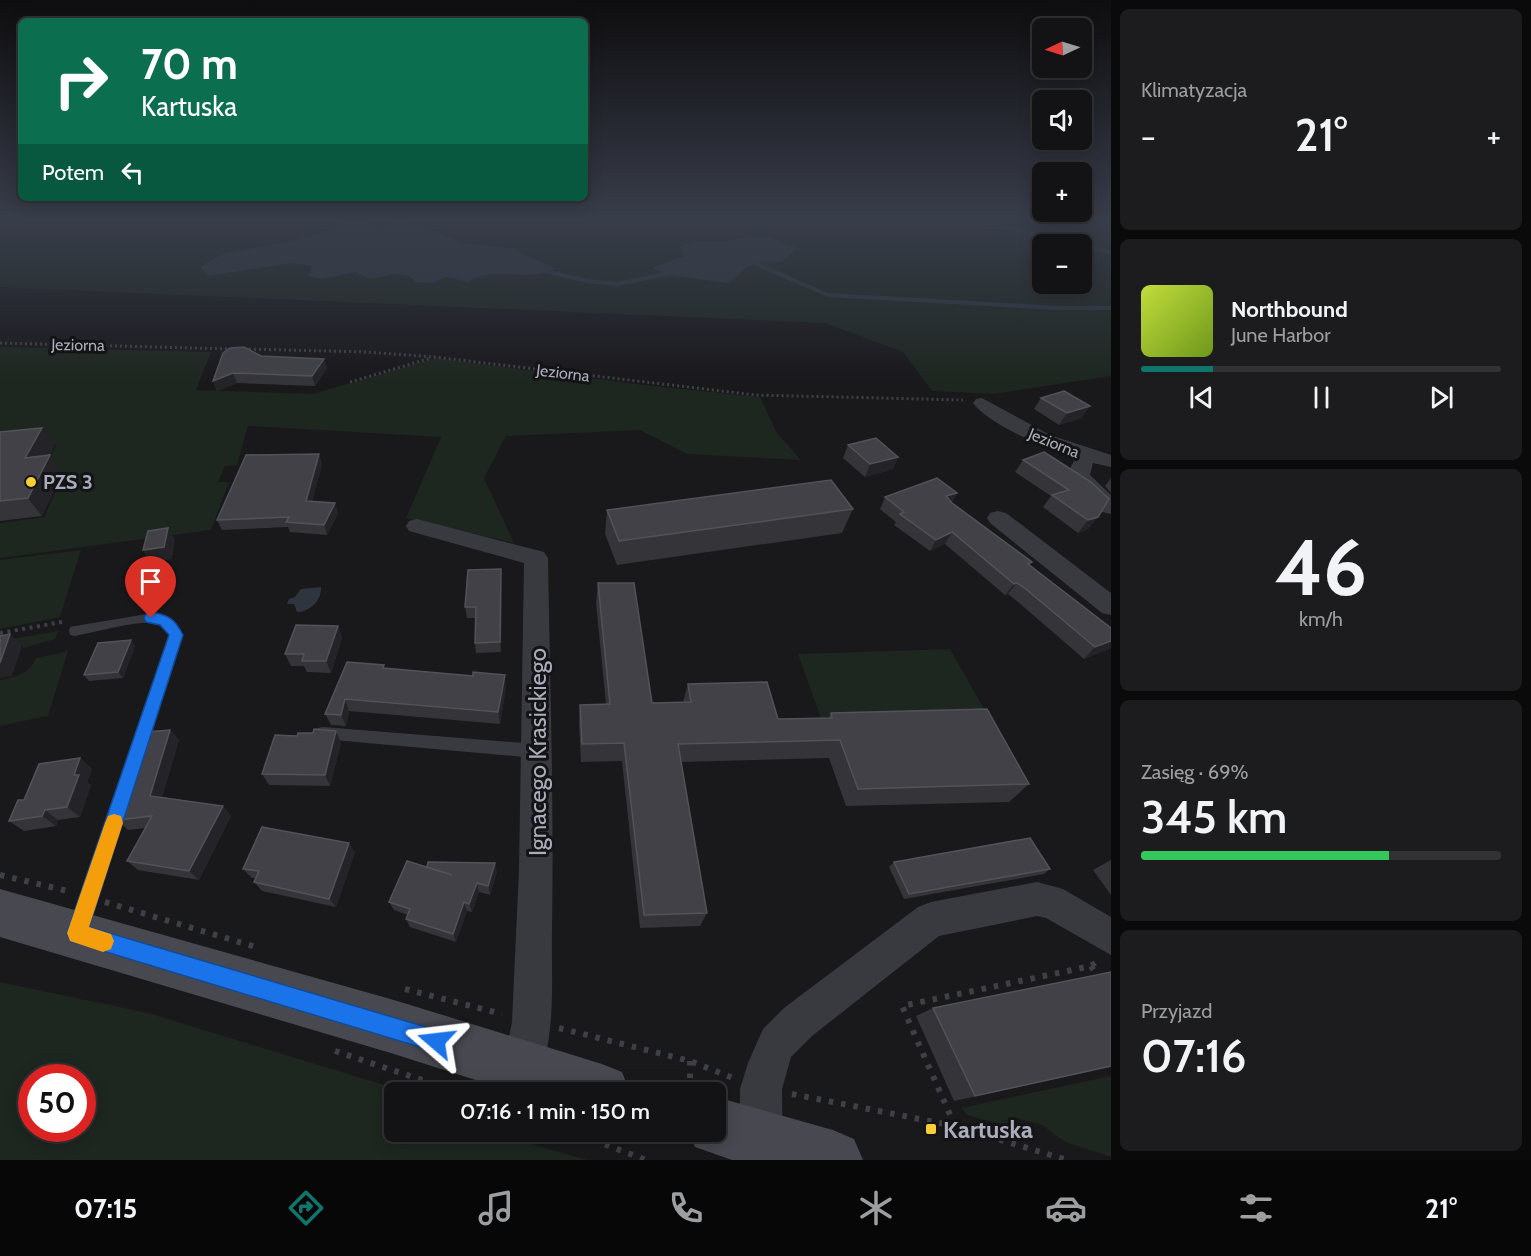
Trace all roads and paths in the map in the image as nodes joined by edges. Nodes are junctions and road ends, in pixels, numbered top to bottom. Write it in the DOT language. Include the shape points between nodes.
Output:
graph roads {
  1 [pos="0,343"];
  2 [pos="434,357"];
  3 [pos="350,382"];
  4 [pos="982,403"];
  5 [pos="1087,456"];
  6 [pos="1111,461"];
  7 [pos="1111,507"];
  8 [pos="998,518"];
  9 [pos="417,526"];
  10 [pos="1111,606"];
  11 [pos="75,631"];
  12 [pos="0,633"];
  13 [pos="316,732"];
  14 [pos="537,751"];
  15 [pos="0,875"];
  16 [pos="0,913"];
  17 [pos="83,916"];
  18 [pos="265,950"];
  19 [pos="1102,953"];
  20 [pos="1101,982"];
  21 [pos="399,987"];
  22 [pos="527,1045"];
  23 [pos="690,1060"];
  24 [pos="586,1082"];
  25 [pos="690,1082"];
  26 [pos="955,1126"];
  27 [pos="750,1129"];
  28 [pos="599,1142"];
  29 [pos="646,1160"];
  30 [pos="833,1160"];
  31 [pos="1067,1160"];
  1 -- 2 [label="path, Jeziorna"];
  2 -- 3 [label="path"];
  2 -- 4 [label="path, Jeziorna" via="756,395 935,398"];
  4 -- 5 [label="street, Jeziorna" via="1047,443"];
  5 -- 6 [label="street, Jeziorna"];
  5 -- 7 [label="street" via="1080,476"];
  8 -- 10 [label="street"];
  9 -- 14 [label="street, Ignacego Krasickiego" via="536,558"];
  11 -- 12 [label="path" via="69,621"];
  11 -- 17 [label="lane" via="151,618 164,620 176,635"];
  13 -- 14 [label="lane"];
  14 -- 22 [label="street, Ignacego Krasickiego"];
  15 -- 17 [label="path"];
  16 -- 17 [label="main road"];
  17 -- 18 [label="path"];
  17 -- 22 [label="main road"];
  19 -- 20 [label="path"];
  19 -- 26 [label="path" via="902,1006"];
  19 -- 27 [label="street" via="1051,901 1037,899 931,920 798,1022 777,1043"];
  21 -- 22 [label="path"];
  22 -- 23 [label="path"];
  22 -- 24 [label="main road"];
  23 -- 25 [label="path"];
  23 -- 27 [label="path"];
  26 -- 27 [label="path"];
  26 -- 31 [label="path"];
  27 -- 30 [label="main road"];
  28 -- 29 [label="path"];
}
